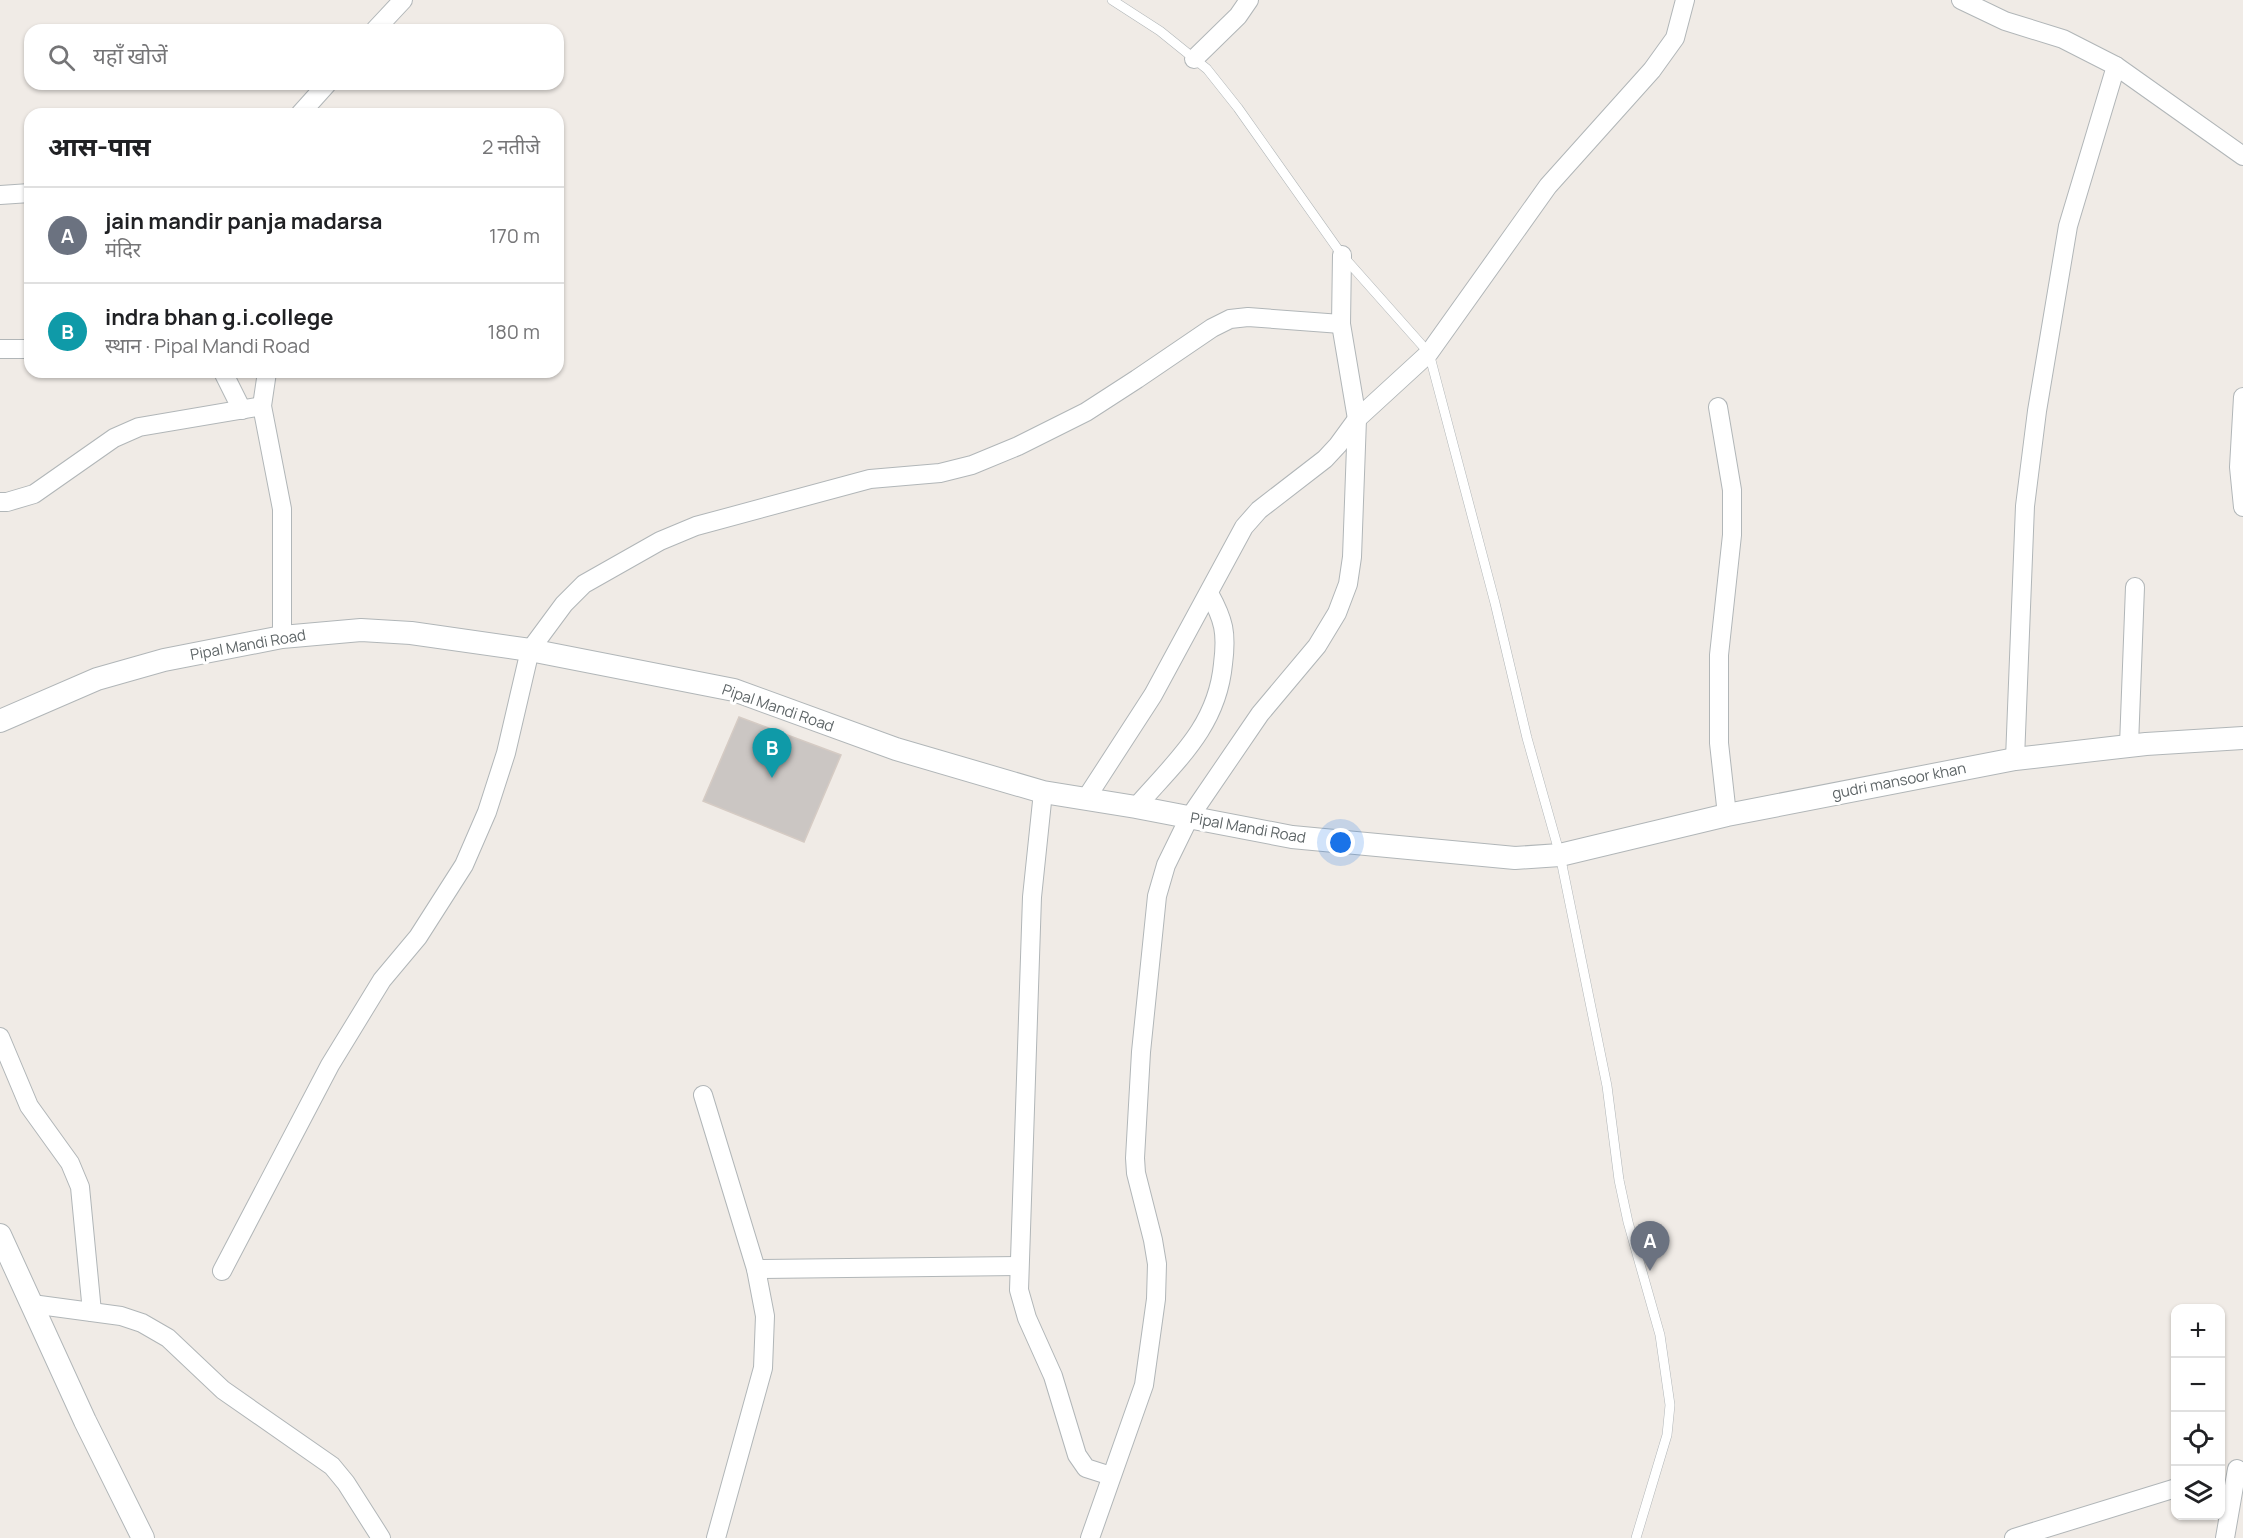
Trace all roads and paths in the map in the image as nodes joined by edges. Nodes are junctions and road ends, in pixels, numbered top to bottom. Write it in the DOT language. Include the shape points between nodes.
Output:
graph roads {
  1 [pos="403,0"];
  2 [pos="1112,0"];
  3 [pos="1249,0"];
  4 [pos="1685,0"];
  5 [pos="1961,0"];
  6 [pos="381,24"];
  7 [pos="1194,59"];
  8 [pos="2116,66"];
  9 [pos="322,90"];
  10 [pos="305,108"];
  11 [pos="2243,156"];
  12 [pos="24,193"];
  13 [pos="0,195"];
  14 [pos="1342,255"];
  15 [pos="1341,324"];
  16 [pos="0,348"];
  17 [pos="24,349"];
  18 [pos="1429,353"];
  19 [pos="226,378"];
  20 [pos="266,378"];
  21 [pos="2243,397"];
  22 [pos="262,406"];
  23 [pos="1718,407"];
  24 [pos="242,410"];
  25 [pos="1357,419"];
  26 [pos="0,502"];
  27 [pos="2243,507"];
  28 [pos="2135,587"];
  29 [pos="1209,593"];
  30 [pos="282,637"];
  31 [pos="530,650"];
  32 [pos="0,722"];
  33 [pos="2243,738"];
  34 [pos="2129,746"];
  35 [pos="2015,759"];
  36 [pos="1043,792"];
  37 [pos="1085,800"];
  38 [pos="1136,807"];
  39 [pos="1727,815"];
  40 [pos="1189,818"];
  41 [pos="1560,855"];
  42 [pos="0,1037"];
  43 [pos="703,1095"];
  44 [pos="0,1235"];
  45 [pos="1019,1266"];
  46 [pos="756,1269"];
  47 [pos="222,1271"];
  48 [pos="32,1304"];
  49 [pos="92,1312"];
  50 [pos="2234,1470"];
  51 [pos="1111,1476"];
  52 [pos="2171,1489"];
  53 [pos="142,1538"];
  54 [pos="381,1538"];
  55 [pos="716,1538"];
  56 [pos="1090,1538"];
  57 [pos="1636,1538"];
  58 [pos="2014,1538"];
  59 [pos="2225,1538"];
  1 -- 6 [label="street"];
  2 -- 7 [label="lane"];
  3 -- 7 [label="street"];
  4 -- 18 [label="street" via="1675,38 1652,70 1548,186"];
  5 -- 8 [label="street" via="2005,21 2063,39"];
  7 -- 14 [label="lane" via="1238,108"];
  8 -- 11 [label="street"];
  8 -- 35 [label="street" via="2068,226 2037,411 2025,506"];
  9 -- 10 [label="street"];
  12 -- 13 [label="street"];
  14 -- 15 [label="street"];
  14 -- 18 [label="lane"];
  15 -- 25 [label="street"];
  15 -- 31 [label="street" via="1230,319 1086,412 972,465 940,473 870,479 696,526 660,541 584,584"];
  16 -- 17 [label="street"];
  18 -- 25 [label="street"];
  18 -- 41 [label="lane"];
  19 -- 24 [label="street"];
  20 -- 22 [label="street"];
  21 -- 27 [label="street" via="2239,467"];
  22 -- 24 [label="street"];
  22 -- 30 [label="street" via="282,509"];
  23 -- 39 [label="street" via="1732,501 1719,655 1719,743"];
  24 -- 26 [label="street" via="139,427 114,438 34,494"];
  25 -- 29 [label="street" via="1325,459 1259,510 1244,527"];
  25 -- 40 [label="street" via="1352,557 1348,584 1337,613 1317,646 1260,714"];
  28 -- 34 [label="street"];
  29 -- 37 [label="street" via="1153,695"];
  29 -- 38 [label="street" via="1223,621 1226,639 1215,703 1200,732"];
  30 -- 31 [label="street, Pipal Mandi Road" via="381,631"];
  30 -- 32 [label="street, Pipal Mandi Road" via="165,660 97,679"];
  31 -- 36 [label="street, Pipal Mandi Road" via="734,690 896,749"];
  31 -- 47 [label="street" via="506,753 464,865 418,937 382,980 330,1065"];
  33 -- 34 [label="street, gudri mansoor khan"];
  34 -- 35 [label="street, gudri mansoor khan"];
  35 -- 39 [label="street, gudri mansoor khan"];
  36 -- 37 [label="street, Pipal Mandi Road"];
  36 -- 45 [label="street" via="1032,897"];
  37 -- 38 [label="street, Pipal Mandi Road"];
  38 -- 40 [label="street, Pipal Mandi Road"];
  39 -- 41 [label="street, gudri mansoor khan"];
  40 -- 41 [label="street, Pipal Mandi Road" via="1292,837 1515,858"];
  40 -- 51 [label="street" via="1166,865 1157,896 1141,1052 1136,1166 1154,1240 1156,1299 1144,1385"];
  41 -- 57 [label="lane" via="1607,1086 1619,1180 1660,1335 1670,1405 1667,1435"];
  42 -- 49 [label="street" via="29,1106 70,1164 80,1187"];
  43 -- 46 [label="street"];
  44 -- 48 [label="street"];
  45 -- 46 [label="street"];
  45 -- 51 [label="street" via="1021,1304 1053,1376 1077,1455 1086,1468"];
  46 -- 55 [label="street" via="765,1316 763,1368"];
  48 -- 49 [label="street"];
  48 -- 53 [label="street"];
  49 -- 54 [label="street" via="142,1323 168,1338 223,1390 332,1466"];
  50 -- 59 [label="street"];
  51 -- 56 [label="street"];
  52 -- 58 [label="street"];
}
